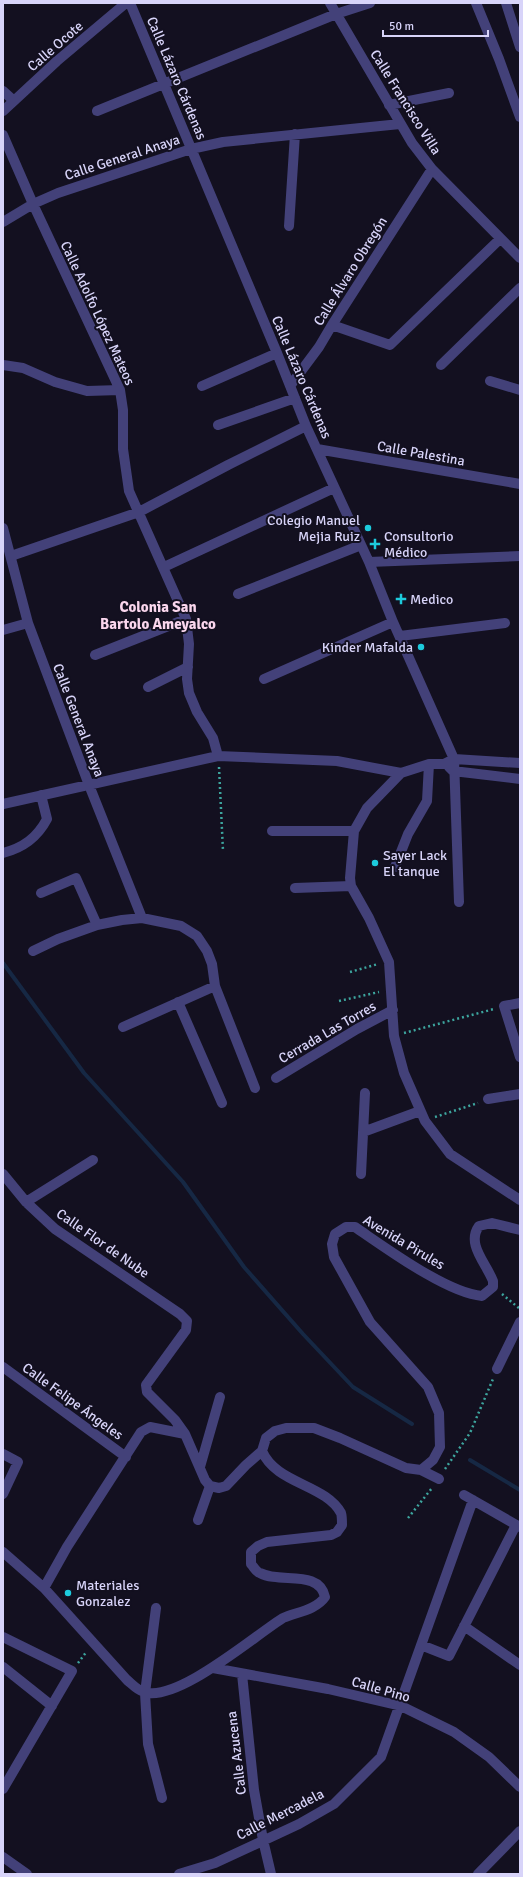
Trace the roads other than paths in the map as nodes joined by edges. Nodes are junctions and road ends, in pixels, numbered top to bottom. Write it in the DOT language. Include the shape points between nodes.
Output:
graph roads {
  1 [pos="126,3"];
  2 [pos="130,3"];
  3 [pos="330,3"];
  4 [pos="370,3"];
  5 [pos="476,3"];
  6 [pos="506,3"];
  7 [pos="336,14"];
  8 [pos="520,47"];
  9 [pos="164,84"];
  10 [pos="3,91"];
  11 [pos="449,93"];
  12 [pos="14,101"];
  13 [pos="389,105"];
  14 [pos="3,111"];
  15 [pos="97,111"];
  16 [pos="520,117"];
  17 [pos="400,124"];
  18 [pos="295,134"];
  19 [pos="3,135"];
  20 [pos="191,149"];
  21 [pos="432,169"];
  22 [pos="33,204"];
  23 [pos="3,222"];
  24 [pos="288,226"];
  25 [pos="500,239"];
  26 [pos="520,258"];
  27 [pos="520,288"];
  28 [pos="332,325"];
  29 [pos="278,353"];
  30 [pos="3,365"];
  31 [pos="441,365"];
  32 [pos="490,381"];
  33 [pos="202,386"];
  34 [pos="290,386"];
  35 [pos="120,390"];
  36 [pos="520,390"];
  37 [pos="295,398"];
  38 [pos="218,425"];
  39 [pos="306,426"];
  40 [pos="317,449"];
  41 [pos="520,484"];
  42 [pos="334,488"];
  43 [pos="139,512"];
  44 [pos="3,528"];
  45 [pos="361,545"];
  46 [pos="12,556"];
  47 [pos="520,556"];
  48 [pos="370,562"];
  49 [pos="164,567"];
  50 [pos="238,594"];
  51 [pos="186,619"];
  52 [pos="393,622"];
  53 [pos="28,623"];
  54 [pos="505,623"];
  55 [pos="3,630"];
  56 [pos="400,636"];
  57 [pos="95,655"];
  58 [pos="188,667"];
  59 [pos="264,679"];
  60 [pos="148,687"];
  61 [pos="218,756"];
  62 [pos="454,759"];
  63 [pos="520,763"];
  64 [pos="429,764"];
  65 [pos="444,764"];
  66 [pos="454,771"];
  67 [pos="401,773"];
  68 [pos="520,778"];
  69 [pos="89,785"];
  70 [pos="41,795"];
  71 [pos="3,804"];
  72 [pos="272,831"];
  73 [pos="354,831"];
  74 [pos="3,853"];
  75 [pos="396,867"];
  76 [pos="349,886"];
  77 [pos="295,888"];
  78 [pos="40,893"];
  79 [pos="459,902"];
  80 [pos="142,918"];
  81 [pos="97,926"];
  82 [pos="33,951"];
  83 [pos="216,986"];
  84 [pos="178,1002"];
  85 [pos="520,1003"];
  86 [pos="393,1010"];
  87 [pos="122,1027"];
  88 [pos="520,1057"];
  89 [pos="276,1078"];
  90 [pos="255,1088"];
  91 [pos="365,1093"];
  92 [pos="520,1094"];
  93 [pos="488,1099"];
  94 [pos="222,1103"];
  95 [pos="420,1111"];
  96 [pos="363,1132"];
  97 [pos="93,1160"];
  98 [pos="3,1174"];
  99 [pos="361,1174"];
  100 [pos="520,1200"];
  101 [pos="26,1202"];
  102 [pos="520,1230"];
  103 [pos="520,1322"];
  104 [pos="3,1367"];
  105 [pos="497,1369"];
  106 [pos="220,1397"];
  107 [pos="185,1434"];
  108 [pos="262,1451"];
  109 [pos="3,1454"];
  110 [pos="126,1457"];
  111 [pos="200,1467"];
  112 [pos="421,1470"];
  113 [pos="439,1479"];
  114 [pos="210,1486"];
  115 [pos="3,1494"];
  116 [pos="464,1494"];
  117 [pos="473,1500"];
  118 [pos="198,1520"];
  119 [pos="518,1526"];
  120 [pos="3,1552"];
  121 [pos="44,1588"];
  122 [pos="156,1608"];
  123 [pos="464,1626"];
  124 [pos="3,1637"];
  125 [pos="421,1645"];
  126 [pos="520,1666"];
  127 [pos="3,1667"];
  128 [pos="213,1668"];
  129 [pos="242,1674"];
  130 [pos="145,1693"];
  131 [pos="52,1706"];
  132 [pos="401,1706"];
  133 [pos="520,1786"];
  134 [pos="3,1789"];
  135 [pos="162,1798"];
  136 [pos="520,1831"];
  137 [pos="263,1840"];
  138 [pos="3,1857"];
  139 [pos="27,1874"];
  140 [pos="179,1874"];
  141 [pos="272,1874"];
  142 [pos="478,1874"];
  1 -- 12 [label="street, Calle Ocote"];
  2 -- 9 [label="street, Calle Lázaro Cárdenas"];
  3 -- 7 [label="street, Calle Francisco Villa"];
  4 -- 7 [label="street"];
  5 -- 16 [label="street"];
  6 -- 8 [label="street"];
  7 -- 9 [label="street"];
  7 -- 13 [label="street, Calle Francisco Villa"];
  9 -- 15 [label="street"];
  9 -- 20 [label="street, Calle Lázaro Cárdenas"];
  10 -- 12 [label="street"];
  11 -- 13 [label="street"];
  12 -- 14 [label="street, Calle Ocote"];
  13 -- 17 [label="street, Calle Francisco Villa"];
  17 -- 18 [label="street, Calle General Anaya"];
  17 -- 21 [label="street, Calle Francisco Villa"];
  18 -- 20 [label="street, Calle General Anaya" via="223,142"];
  18 -- 24 [label="street"];
  19 -- 22 [label="street, Calle Adolfo López Mateos"];
  20 -- 22 [label="street, Calle General Anaya" via="58,193"];
  20 -- 29 [label="street, Calle Lázaro Cárdenas"];
  21 -- 25 [label="street, Calle Francisco Villa"];
  21 -- 28 [label="street, Calle Álvaro Obregón"];
  22 -- 23 [label="street, Calle General Anaya"];
  22 -- 35 [label="street, Calle Adolfo López Mateos"];
  25 -- 26 [label="street, Calle Francisco Villa"];
  25 -- 28 [label="street" via="390,346"];
  27 -- 31 [label="street"];
  28 -- 34 [label="street, Calle Álvaro Obregón"];
  29 -- 33 [label="street"];
  29 -- 34 [label="street, Calle Lázaro Cárdenas"];
  30 -- 35 [label="street" via="23,368 55,382 87,391"];
  32 -- 36 [label="street"];
  34 -- 37 [label="street, Calle Lázaro Cárdenas"];
  35 -- 43 [label="street, Calle Adolfo López Mateos" via="124,410 123,449 129,491"];
  37 -- 38 [label="street"];
  37 -- 39 [label="street, Calle Lázaro Cárdenas"];
  39 -- 40 [label="street, Calle Lázaro Cárdenas"];
  39 -- 43 [label="street"];
  40 -- 41 [label="street, Calle Palestina"];
  40 -- 42 [label="street, Calle Lázaro Cárdenas"];
  42 -- 45 [label="street, Calle Lázaro Cárdenas"];
  42 -- 49 [label="street"];
  43 -- 46 [label="street"];
  43 -- 49 [label="street, Calle Adolfo López Mateos"];
  44 -- 46 [label="street, Calle General Anaya"];
  45 -- 48 [label="street, Calle Lázaro Cárdenas"];
  45 -- 50 [label="street"];
  46 -- 53 [label="street, Calle General Anaya"];
  47 -- 48 [label="street"];
  48 -- 52 [label="street, Calle Lázaro Cárdenas"];
  49 -- 51 [label="street, Calle Adolfo López Mateos"];
  51 -- 57 [label="street"];
  51 -- 58 [label="street, Calle Adolfo López Mateos" via="190,644"];
  52 -- 56 [label="street, Calle Lázaro Cárdenas"];
  52 -- 59 [label="street"];
  53 -- 55 [label="street"];
  53 -- 69 [label="street, Calle General Anaya"];
  54 -- 56 [label="street"];
  56 -- 62 [label="street, Calle Lázaro Cárdenas"];
  58 -- 60 [label="street"];
  58 -- 61 [label="street, Calle Adolfo López Mateos" via="189,693 196,712 213,738"];
  61 -- 67 [label="street" via="338,761"];
  61 -- 69 [label="street"];
  62 -- 63 [label="street"];
  62 -- 65 [label="street"];
  62 -- 66 [label="street"];
  64 -- 65 [label="street"];
  64 -- 67 [label="street"];
  64 -- 75 [label="street" via="427,801 408,834"];
  65 -- 66 [label="street"];
  66 -- 68 [label="street"];
  66 -- 79 [label="street"];
  67 -- 73 [label="street" via="367,808"];
  69 -- 70 [label="street"];
  69 -- 80 [label="street, Calle General Anaya"];
  70 -- 71 [label="street"];
  70 -- 74 [label="street" via="47,819 41,830 32,840"];
  72 -- 73 [label="street"];
  73 -- 76 [label="street"];
  76 -- 77 [label="street"];
  76 -- 86 [label="street" via="369,918 388,962"];
  78 -- 81 [label="street" via="76,878"];
  80 -- 81 [label="street"];
  80 -- 83 [label="street" via="181,926 197,936 212,964"];
  81 -- 82 [label="street" via="58,939"];
  83 -- 84 [label="street"];
  83 -- 90 [label="street"];
  84 -- 87 [label="street"];
  84 -- 94 [label="street"];
  85 -- 88 [label="street" via="504,1006"];
  86 -- 89 [label="street, Cerrada Las Torres"];
  86 -- 95 [label="street" via="394,1036 404,1073"];
  91 -- 96 [label="street"];
  92 -- 93 [label="street"];
  95 -- 96 [label="street"];
  95 -- 100 [label="street" via="450,1154"];
  96 -- 99 [label="street"];
  97 -- 101 [label="street"];
  98 -- 101 [label="street, Calle Flor de Nube"];
  101 -- 107 [label="street, Calle Flor de Nube" via="55,1229 187,1321 186,1330 146,1385 147,1392"];
  102 -- 112 [label="street, Avenida Pirules" via="492,1223 479,1226 474,1233 473,1243 490,1274 493,1287 482,1296 472,1295 434,1278 355,1227 346,1226 335,1234 332,1244 334,1257 370,1322 428,1387 439,1413 440,1447 433,1460"];
  103 -- 105 [label="street"];
  104 -- 110 [label="street, Calle Felipe Ángeles"];
  106 -- 111 [label="street"];
  107 -- 110 [label="street" via="150,1427 141,1432"];
  107 -- 111 [label="street"];
  108 -- 112 [label="street" via="266,1438 275,1431 286,1428 314,1428 406,1468"];
  108 -- 114 [label="street" via="226,1486"];
  108 -- 128 [label="street" via="266,1461 275,1470 335,1505 342,1514 342,1525 331,1535 268,1542 251,1552 251,1564 259,1573 277,1578 307,1579 320,1585 325,1597 314,1607 269,1627"];
  109 -- 115 [label="street" via="18,1462"];
  110 -- 121 [label="street" via="67,1547"];
  111 -- 114 [label="street"];
  112 -- 113 [label="street"];
  114 -- 118 [label="street"];
  116 -- 117 [label="street"];
  117 -- 119 [label="street"];
  117 -- 125 [label="street, Calle Mercadela"];
  119 -- 123 [label="street"];
  120 -- 121 [label="street"];
  121 -- 130 [label="street" via="127,1680"];
  122 -- 130 [label="street"];
  123 -- 125 [label="street" via="449,1656"];
  123 -- 126 [label="street"];
  124 -- 131 [label="street" via="72,1671"];
  125 -- 132 [label="street, Calle Mercadela"];
  127 -- 131 [label="street"];
  128 -- 129 [label="street, Calle Pino"];
  128 -- 130 [label="street" via="186,1684"];
  129 -- 132 [label="street, Calle Pino" via="328,1689"];
  129 -- 137 [label="street, Calle Azucena" via="246,1728"];
  130 -- 135 [label="street" via="148,1744"];
  131 -- 134 [label="street"];
  132 -- 133 [label="street, Calle Pino" via="454,1732 489,1757"];
  132 -- 137 [label="street, Calle Mercadela" via="382,1757 334,1804 299,1824"];
  136 -- 142 [label="street"];
  137 -- 140 [label="street, Calle Mercadela" via="215,1862"];
  137 -- 141 [label="street, Calle Azucena"];
  138 -- 139 [label="street"];
}
